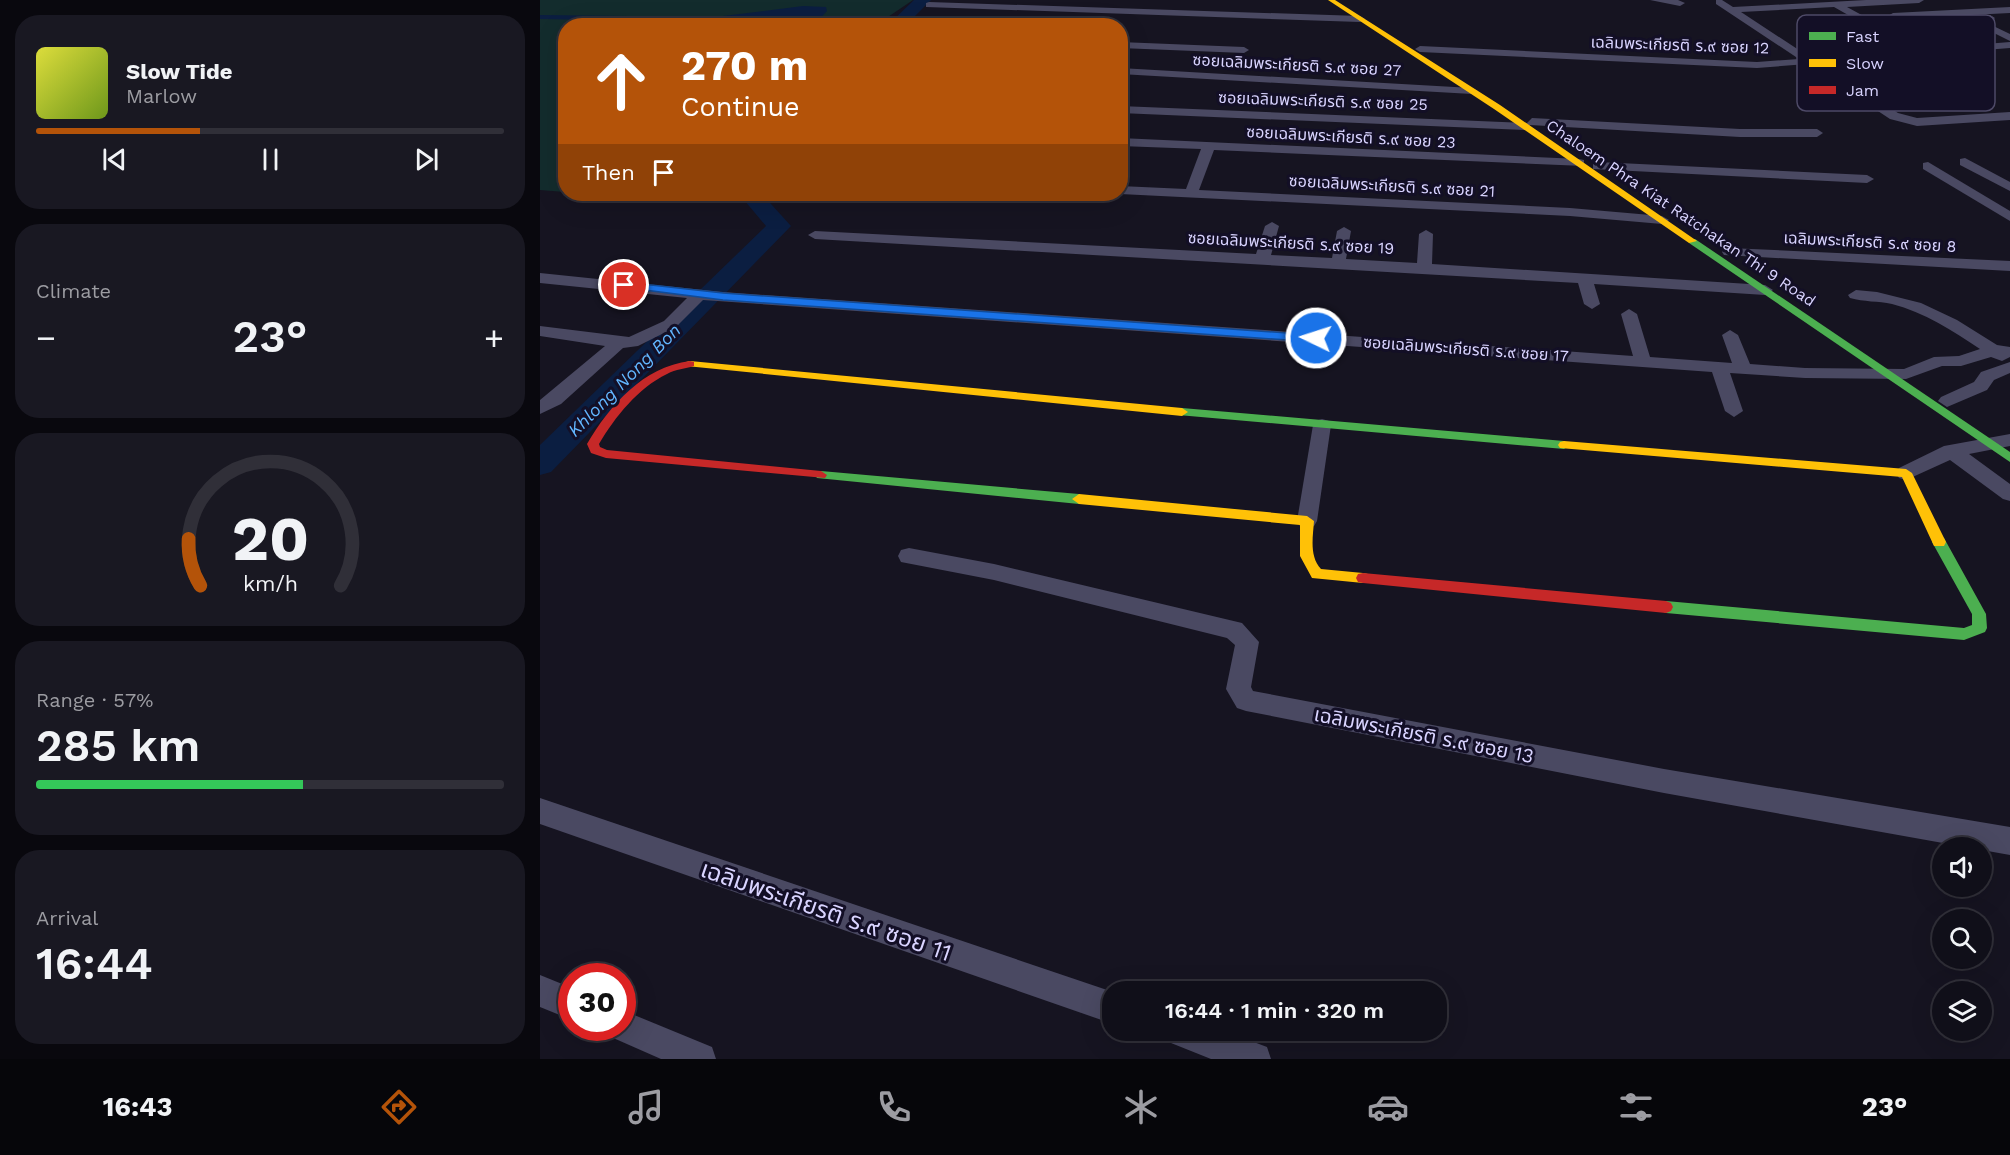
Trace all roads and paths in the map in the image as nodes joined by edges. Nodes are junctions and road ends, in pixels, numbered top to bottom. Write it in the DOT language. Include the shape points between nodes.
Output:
graph roads {
  1 [pos="1006,0"];
  2 [pos="1331,0"];
  3 [pos="1341,0"];
  4 [pos="1646,0"];
  5 [pos="1655,0"];
  6 [pos="1919,0"];
  7 [pos="1719,2"];
  8 [pos="1680,3"];
  9 [pos="929,5"];
  10 [pos="1836,5"];
  11 [pos="998,8"];
  12 [pos="1731,10"];
  13 [pos="2008,14"];
  14 [pos="1856,15"];
  15 [pos="1959,15"];
  16 [pos="1360,19"];
  17 [pos="1995,31"];
  18 [pos="2010,38"];
  19 [pos="1128,45"];
  20 [pos="2010,45"];
  21 [pos="1995,46"];
  22 [pos="1420,49"];
  23 [pos="1244,50"];
  24 [pos="1797,52"];
  25 [pos="1751,54"];
  26 [pos="1797,62"];
  27 [pos="1451,63"];
  28 [pos="1779,63"];
  29 [pos="1128,71"];
  30 [pos="1669,71"];
  31 [pos="1472,91"];
  32 [pos="1128,109"];
  33 [pos="1887,111"];
  34 [pos="2010,116"];
  35 [pos="1529,124"];
  36 [pos="1817,133"];
  37 [pos="1438,139"];
  38 [pos="1128,142"];
  39 [pos="1209,146"];
  40 [pos="1441,159"];
  41 [pos="1965,162"];
  42 [pos="1579,163"];
  43 [pos="1598,166"];
  44 [pos="1928,166"];
  45 [pos="1867,179"];
  46 [pos="2010,187"];
  47 [pos="1128,190"];
  48 [pos="1191,194"];
  49 [pos="2010,217"];
  50 [pos="1662,220"];
  51 [pos="1272,226"];
  52 [pos="1344,231"];
  53 [pos="1426,234"];
  54 [pos="815,236"];
  55 [pos="1728,252"];
  56 [pos="1262,260"];
  57 [pos="1338,264"];
  58 [pos="2010,266"];
  59 [pos="1424,268"];
  60 [pos="540,278"];
  61 [pos="1584,278"];
  62 [pos="1765,290"];
  63 [pos="702,295"];
  64 [pos="1856,295"];
  65 [pos="1592,304"];
  66 [pos="1629,314"];
  67 [pos="544,335"];
  68 [pos="1730,335"];
  69 [pos="618,343"];
  70 [pos="2002,351"];
  71 [pos="1643,361"];
  72 [pos="2010,362"];
  73 [pos="1719,366"];
  74 [pos="2010,367"];
  75 [pos="1743,368"];
  76 [pos="1885,373"];
  77 [pos="1906,374"];
  78 [pos="1947,401"];
  79 [pos="540,408"];
  80 [pos="1734,411"];
  81 [pos="1322,425"];
  82 [pos="2005,446"];
  83 [pos="1951,451"];
  84 [pos="1906,473"];
  85 [pos="2010,494"];
  86 [pos="1307,521"];
  87 [pos="909,556"];
  88 [pos="540,811"];
  89 [pos="2010,841"];
  90 [pos="540,991"];
  91 [pos="558,998"];
  92 [pos="1102,1004"];
  93 [pos="636,1032"];
  94 [pos="1207,1041"];
  95 [pos="700,1059"];
  96 [pos="1255,1059"];
  1 -- 11 [label="street"];
  2 -- 16 [label="main road, Chaloem Phra Kiat Ratchakan Thi 9 Road"];
  3 -- 22 [label="main road, Chaloem Phra Kiat Ratchakan Thi 9 Road"];
  4 -- 5 [label="street"];
  5 -- 8 [label="street"];
  6 -- 10 [label="street"];
  7 -- 12 [label="street"];
  9 -- 11 [label="street"];
  10 -- 12 [label="street"];
  10 -- 14 [label="street"];
  11 -- 16 [label="street"];
  12 -- 24 [label="street"];
  13 -- 15 [label="street"];
  16 -- 31 [label="main road, Chaloem Phra Kiat Ratchakan Thi 9 Road"];
  17 -- 18 [label="street"];
  19 -- 23 [label="street"];
  20 -- 21 [label="street, เฉลิมพระเกียรติ ร.๙ ซอย 12"];
  22 -- 27 [label="main road, Chaloem Phra Kiat Ratchakan Thi 9 Road"];
  22 -- 28 [label="street, เฉลิมพระเกียรติ ร.๙ ซอย 12" via="1733,65"];
  25 -- 28 [label="street"];
  26 -- 28 [label="street, เฉลิมพระเกียรติ ร.๙ ซอย 12"];
  27 -- 30 [label="street" via="1553,62"];
  27 -- 35 [label="main road, Chaloem Phra Kiat Ratchakan Thi 9 Road"];
  29 -- 31 [label="street, ซอยเฉลิมพระเกียรติ ร.๙ ซอย 27" via="1255,75"];
  31 -- 35 [label="main road, Chaloem Phra Kiat Ratchakan Thi 9 Road"];
  32 -- 35 [label="street, ซอยเฉลิมพระเกียรติ ร.๙ ซอย 25"];
  33 -- 34 [label="street" via="1906,121"];
  35 -- 36 [label="street, ซอยเฉลิมพระเกียรติ ร.๙ ซอย 25"];
  35 -- 42 [label="main road, Chaloem Phra Kiat Ratchakan Thi 9 Road"];
  35 -- 43 [label="main road, Chaloem Phra Kiat Ratchakan Thi 9 Road"];
  37 -- 40 [label="street"];
  38 -- 39 [label="street, ซอยเฉลิมพระเกียรติ ร.๙ ซอย 23"];
  39 -- 40 [label="street, ซอยเฉลิมพระเกียรติ ร.๙ ซอย 23"];
  39 -- 48 [label="street"];
  40 -- 42 [label="street, ซอยเฉลิมพระเกียรติ ร.๙ ซอย 23"];
  41 -- 46 [label="street"];
  42 -- 50 [label="main road, Chaloem Phra Kiat Ratchakan Thi 9 Road"];
  43 -- 45 [label="street"];
  43 -- 55 [label="main road, Chaloem Phra Kiat Ratchakan Thi 9 Road"];
  44 -- 49 [label="street"];
  47 -- 48 [label="street, ซอยเฉลิมพระเกียรติ ร.๙ ซอย 21"];
  48 -- 50 [label="street, ซอยเฉลิมพระเกียรติ ร.๙ ซอย 21"];
  50 -- 62 [label="main road, Chaloem Phra Kiat Ratchakan Thi 9 Road"];
  51 -- 56 [label="street"];
  52 -- 57 [label="street"];
  53 -- 59 [label="street"];
  54 -- 56 [label="street, ซอยเฉลิมพระเกียรติ ร.๙ ซอย 19"];
  55 -- 58 [label="street, เฉลิมพระเกียรติ ร.๙ ซอย 8"];
  55 -- 77 [label="main road, Chaloem Phra Kiat Ratchakan Thi 9 Road"];
  56 -- 57 [label="street, ซอยเฉลิมพระเกียรติ ร.๙ ซอย 19"];
  57 -- 59 [label="street, ซอยเฉลิมพระเกียรติ ร.๙ ซอย 19"];
  59 -- 61 [label="street, ซอยเฉลิมพระเกียรติ ร.๙ ซอย 19"];
  60 -- 63 [label="street, ซอยเฉลิมพระเกียรติ ร.๙ ซอย 17"];
  61 -- 62 [label="street, ซอยเฉลิมพระเกียรติ ร.๙ ซอย 19"];
  61 -- 65 [label="street"];
  62 -- 76 [label="main road, Chaloem Phra Kiat Ratchakan Thi 9 Road"];
  63 -- 69 [label="street" via="670,324 639,339"];
  63 -- 71 [label="street, ซอยเฉลิมพระเกียรติ ร.๙ ซอย 17"];
  64 -- 70 [label="street" via="1877,295 1916,305"];
  66 -- 71 [label="street"];
  67 -- 69 [label="street"];
  68 -- 75 [label="street"];
  69 -- 79 [label="street" via="555,400"];
  70 -- 72 [label="street"];
  70 -- 77 [label="street" via="1961,361 1940,361"];
  71 -- 73 [label="street, ซอยเฉลิมพระเกียรติ ร.๙ ซอย 17"];
  73 -- 75 [label="street, ซอยเฉลิมพระเกียรติ ร.๙ ซอย 17"];
  73 -- 80 [label="street"];
  74 -- 78 [label="street"];
  75 -- 76 [label="street, ซอยเฉลิมพระเกียรติ ร.๙ ซอย 17"];
  76 -- 77 [label="street, ซอยเฉลิมพระเกียรติ ร.๙ ซอย 17"];
  76 -- 82 [label="main road, Chaloem Phra Kiat Ratchakan Thi 9 Road"];
  77 -- 78 [label="main road, Chaloem Phra Kiat Ratchakan Thi 9 Road"];
  78 -- 82 [label="main road, Chaloem Phra Kiat Ratchakan Thi 9 Road"];
  81 -- 84 [label="main road"];
  81 -- 86 [label="street"];
  81 -- 86 [label="main road" via="679,364 652,379 604,425 592,444 595,450 606,454"];
  82 -- 83 [label="street"];
  83 -- 84 [label="street"];
  83 -- 85 [label="street"];
  84 -- 86 [label="main road" via="1928,523 1976,606 1980,628 1964,634 1938,633 1317,574 1306,561"];
  87 -- 89 [label="street, เฉลิมพระเกียรติ ร.๙ ซอย 13" via="994,572 1234,630 1247,642 1238,689 1246,700 1664,781"];
  88 -- 92 [label="street, เฉลิมพระเกียรติ ร.๙ ซอย 11"];
  90 -- 91 [label="street"];
  93 -- 95 [label="street"];
  94 -- 96 [label="street"];
}
